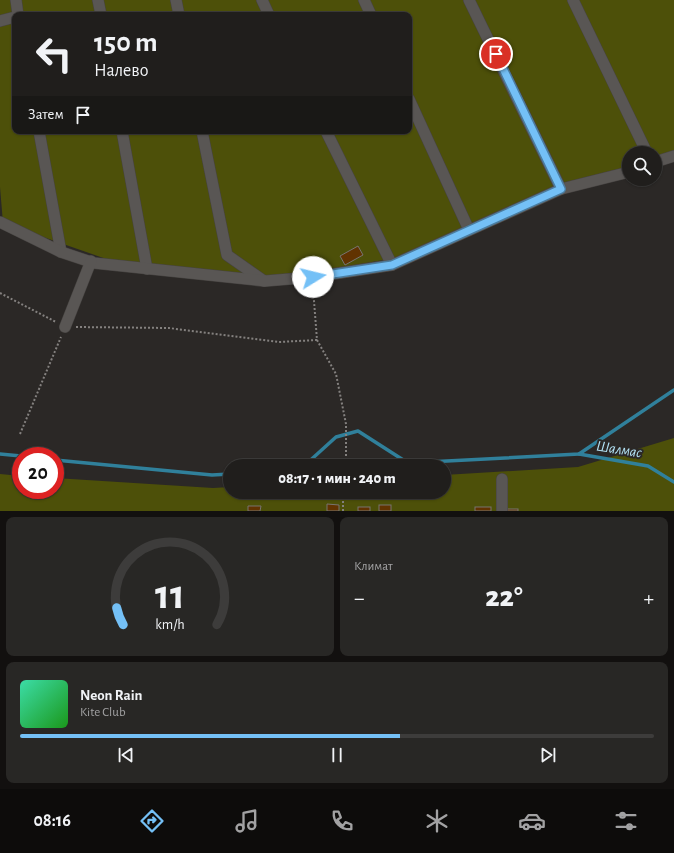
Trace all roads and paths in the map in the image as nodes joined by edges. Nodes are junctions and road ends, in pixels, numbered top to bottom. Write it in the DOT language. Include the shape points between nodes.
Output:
graph roads {
  1 [pos="16,0"];
  2 [pos="98,0"];
  3 [pos="176,0"];
  4 [pos="262,0"];
  5 [pos="364,0"];
  6 [pos="469,0"];
  7 [pos="573,0"];
  8 [pos="18,12"];
  9 [pos="100,12"];
  10 [pos="178,12"];
  11 [pos="268,12"];
  12 [pos="369,12"];
  13 [pos="12,17"];
  14 [pos="0,22"];
  15 [pos="412,106"];
  16 [pos="40,134"];
  17 [pos="123,134"];
  18 [pos="203,134"];
  19 [pos="327,134"];
  20 [pos="644,146"];
  21 [pos="674,156"];
  22 [pos="662,159"];
  23 [pos="622,174"];
  24 [pos="561,189"];
  25 [pos="0,222"];
  26 [pos="469,230"];
  27 [pos="61,252"];
  28 [pos="90,261"];
  29 [pos="392,265"];
  30 [pos="147,269"];
  31 [pos="313,277"];
  32 [pos="265,281"];
  33 [pos="0,293"];
  34 [pos="66,327"];
  35 [pos="316,340"];
  36 [pos="20,434"];
  37 [pos="346,459"];
  38 [pos="502,479"];
  39 [pos="343,499"];
  40 [pos="343,511"];
  41 [pos="502,511"];
  1 -- 8 [label="lane"];
  2 -- 9 [label="lane"];
  3 -- 10 [label="lane"];
  4 -- 11 [label="lane"];
  5 -- 12 [label="lane"];
  6 -- 24 [label="lane"];
  7 -- 20 [label="lane"];
  13 -- 14 [label="lane"];
  15 -- 26 [label="lane"];
  16 -- 27 [label="lane"];
  17 -- 30 [label="lane"];
  18 -- 32 [label="lane" via="227,255"];
  19 -- 29 [label="lane"];
  21 -- 22 [label="lane"];
  23 -- 24 [label="lane"];
  24 -- 26 [label="lane"];
  25 -- 27 [label="lane"];
  26 -- 29 [label="lane"];
  27 -- 28 [label="lane"];
  28 -- 30 [label="lane"];
  28 -- 34 [label="lane"];
  29 -- 31 [label="lane"];
  30 -- 32 [label="lane"];
  31 -- 32 [label="lane"];
  31 -- 35 [label="path"];
  33 -- 34 [label="path"];
  34 -- 35 [label="path" via="169,328 279,342"];
  34 -- 36 [label="path"];
  35 -- 37 [label="path" via="336,374 346,424"];
  38 -- 41 [label="lane"];
  39 -- 40 [label="path"];
}
